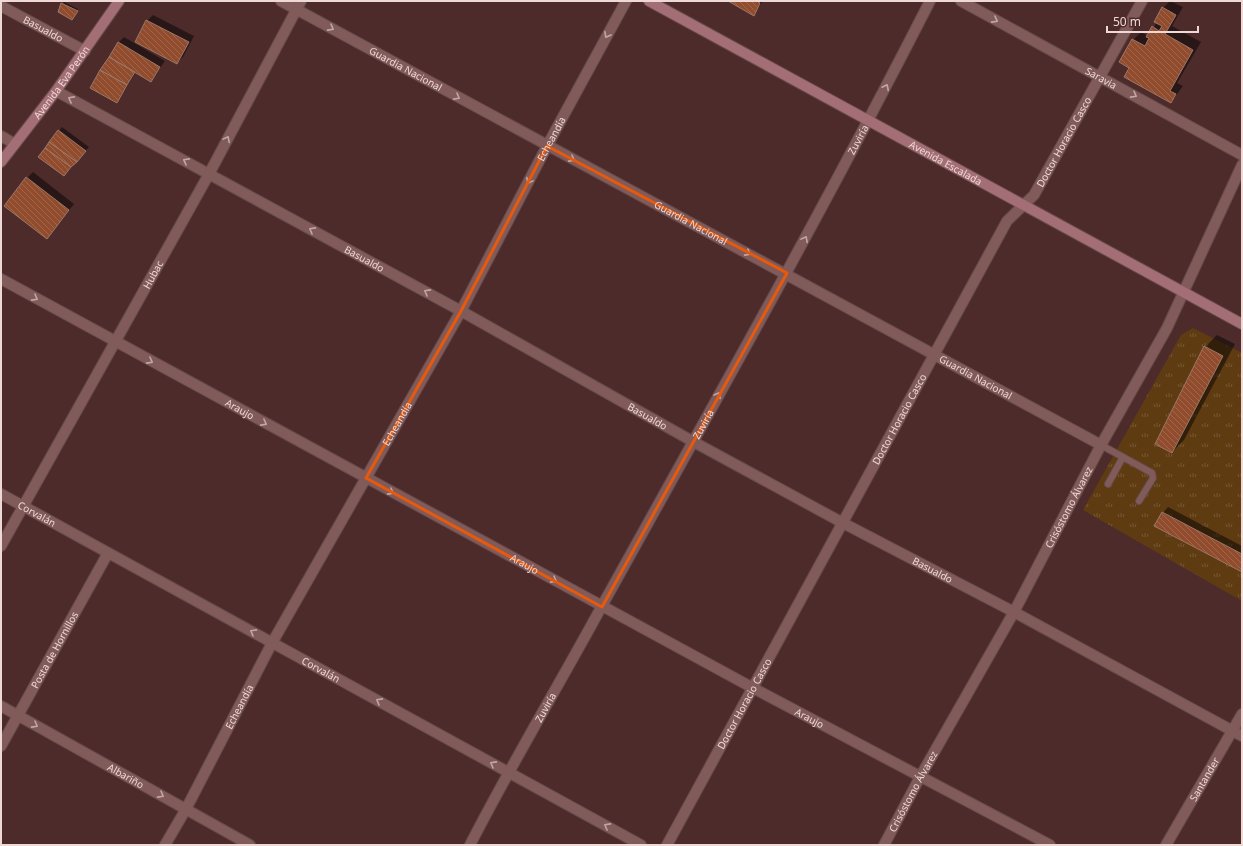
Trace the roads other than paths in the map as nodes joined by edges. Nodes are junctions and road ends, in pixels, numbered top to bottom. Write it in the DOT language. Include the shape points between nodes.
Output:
graph roads {
  1 [pos="120,1"];
  2 [pos="281,1"];
  3 [pos="626,1"];
  4 [pos="649,1"];
  5 [pos="930,1"];
  6 [pos="961,1"];
  7 [pos="1142,1"];
  8 [pos="299,5"];
  9 [pos="1,6"];
  10 [pos="85,51"];
  11 [pos="1100,76"];
  12 [pos="56,91"];
  13 [pos="868,121"];
  14 [pos="1,136"];
  15 [pos="15,144"];
  16 [pos="547,146"];
  17 [pos="1242,155"];
  18 [pos="1,162"];
  19 [pos="1242,165"];
  20 [pos="209,174"];
  21 [pos="1024,206"];
  22 [pos="787,273"];
  23 [pos="1,279"];
  24 [pos="1184,292"];
  25 [pos="461,310"];
  26 [pos="1242,324"];
  27 [pos="115,342"];
  28 [pos="935,354"];
  29 [pos="692,441"];
  30 [pos="1101,444"];
  31 [pos="1123,457"];
  32 [pos="366,478"];
  33 [pos="1108,484"];
  34 [pos="1,494"];
  35 [pos="1139,501"];
  36 [pos="23,505"];
  37 [pos="843,523"];
  38 [pos="1,546"];
  39 [pos="108,553"];
  40 [pos="602,606"];
  41 [pos="1014,612"];
  42 [pos="272,643"];
  43 [pos="753,688"];
  44 [pos="1,706"];
  45 [pos="1242,714"];
  46 [pos="18,715"];
  47 [pos="1232,731"];
  48 [pos="1242,736"];
  49 [pos="1,746"];
  50 [pos="507,771"];
  51 [pos="920,777"];
  52 [pos="186,809"];
  53 [pos="165,845"];
  54 [pos="250,845"];
  55 [pos="470,845"];
  56 [pos="641,845"];
  57 [pos="667,845"];
  58 [pos="884,845"];
  59 [pos="1050,845"];
  60 [pos="1166,845"];
  1 -- 10 [label="main road, Avenida Eva Perón"];
  2 -- 8 [label="street, Guardia Nacional"];
  3 -- 16 [label="street, Echeandía, one-way"];
  4 -- 13 [label="main road, Avenida Escalada"];
  13 -- 5 [label="street, Zuviría, one-way"];
  6 -- 11 [label="street, Saravia, one-way"];
  7 -- 11 [label="street, Doctor Horacio Casco"];
  8 -- 16 [label="street, Guardia Nacional, one-way"];
  20 -- 8 [label="street, Hubac, one-way"];
  9 -- 10 [label="street, Basualdo"];
  10 -- 12 [label="main road, Avenida Eva Perón"];
  11 -- 17 [label="street, Saravia, one-way"];
  11 -- 21 [label="street, Doctor Horacio Casco" via="1034,195"];
  12 -- 15 [label="main road, Avenida Eva Perón"];
  20 -- 12 [label="street, Basualdo, one-way"];
  13 -- 21 [label="main road, Avenida Escalada"];
  22 -- 13 [label="street, Zuviría, one-way"];
  14 -- 15 [label="street"];
  15 -- 18 [label="main road, Avenida Eva Perón"];
  16 -- 22 [label="street, Guardia Nacional, one-way"];
  16 -- 25 [label="street, Echeandía, one-way"];
  19 -- 24 [label="street, Crisóstomo Álvarez"];
  25 -- 20 [label="street, Basualdo, one-way"];
  20 -- 27 [label="street, Hubac"];
  21 -- 24 [label="main road, Avenida Escalada"];
  21 -- 28 [label="street, Doctor Horacio Casco" via="1007,221"];
  22 -- 28 [label="street, Guardia Nacional"];
  29 -- 22 [label="street, Zuviría, one-way"];
  23 -- 27 [label="street, Araujo, one-way"];
  24 -- 26 [label="main road, Avenida Escalada"];
  24 -- 30 [label="street, Crisóstomo Álvarez" via="1167,328"];
  25 -- 29 [label="street, Basualdo"];
  25 -- 32 [label="street, Echeandía"];
  27 -- 32 [label="street, Araujo, one-way"];
  27 -- 36 [label="street, Hubac"];
  28 -- 30 [label="street, Guardia Nacional"];
  28 -- 37 [label="street, Doctor Horacio Casco"];
  29 -- 37 [label="street, Basualdo"];
  29 -- 40 [label="street, Zuviría"];
  30 -- 31 [label="lane"];
  30 -- 41 [label="street, Crisóstomo Álvarez"];
  31 -- 33 [label="lane"];
  31 -- 35 [label="lane" via="1153,475 1154,478"];
  32 -- 40 [label="street, Araujo, one-way"];
  32 -- 42 [label="street, Echeandía"];
  34 -- 36 [label="street, Corvalán"];
  36 -- 38 [label="street, Hubac"];
  36 -- 39 [label="street, Corvalán"];
  37 -- 41 [label="street, Basualdo"];
  37 -- 43 [label="street, Doctor Horacio Casco"];
  42 -- 39 [label="street, Corvalán, one-way"];
  39 -- 46 [label="street, Posta de Hornillos"];
  40 -- 43 [label="street, Araujo"];
  40 -- 50 [label="street, Zuviría"];
  41 -- 47 [label="street, Basualdo"];
  41 -- 51 [label="street, Crisóstomo Álvarez"];
  50 -- 42 [label="street, Corvalán, one-way"];
  42 -- 52 [label="street, Echeandía"];
  43 -- 51 [label="street, Araujo"];
  43 -- 57 [label="street, Doctor Horacio Casco"];
  44 -- 46 [label="street, Albariño"];
  45 -- 47 [label="street, Santander"];
  46 -- 49 [label="street, Posta de Hornillos"];
  46 -- 52 [label="street, Albariño, one-way"];
  47 -- 48 [label="street, Basualdo"];
  47 -- 60 [label="street, Santander"];
  50 -- 55 [label="street, Zuviría"];
  56 -- 50 [label="street, Corvalán, one-way"];
  51 -- 58 [label="street, Crisóstomo Álvarez"];
  51 -- 59 [label="street, Araujo"];
  52 -- 53 [label="street, Echeandía"];
  52 -- 54 [label="street, Albariño"];
}
